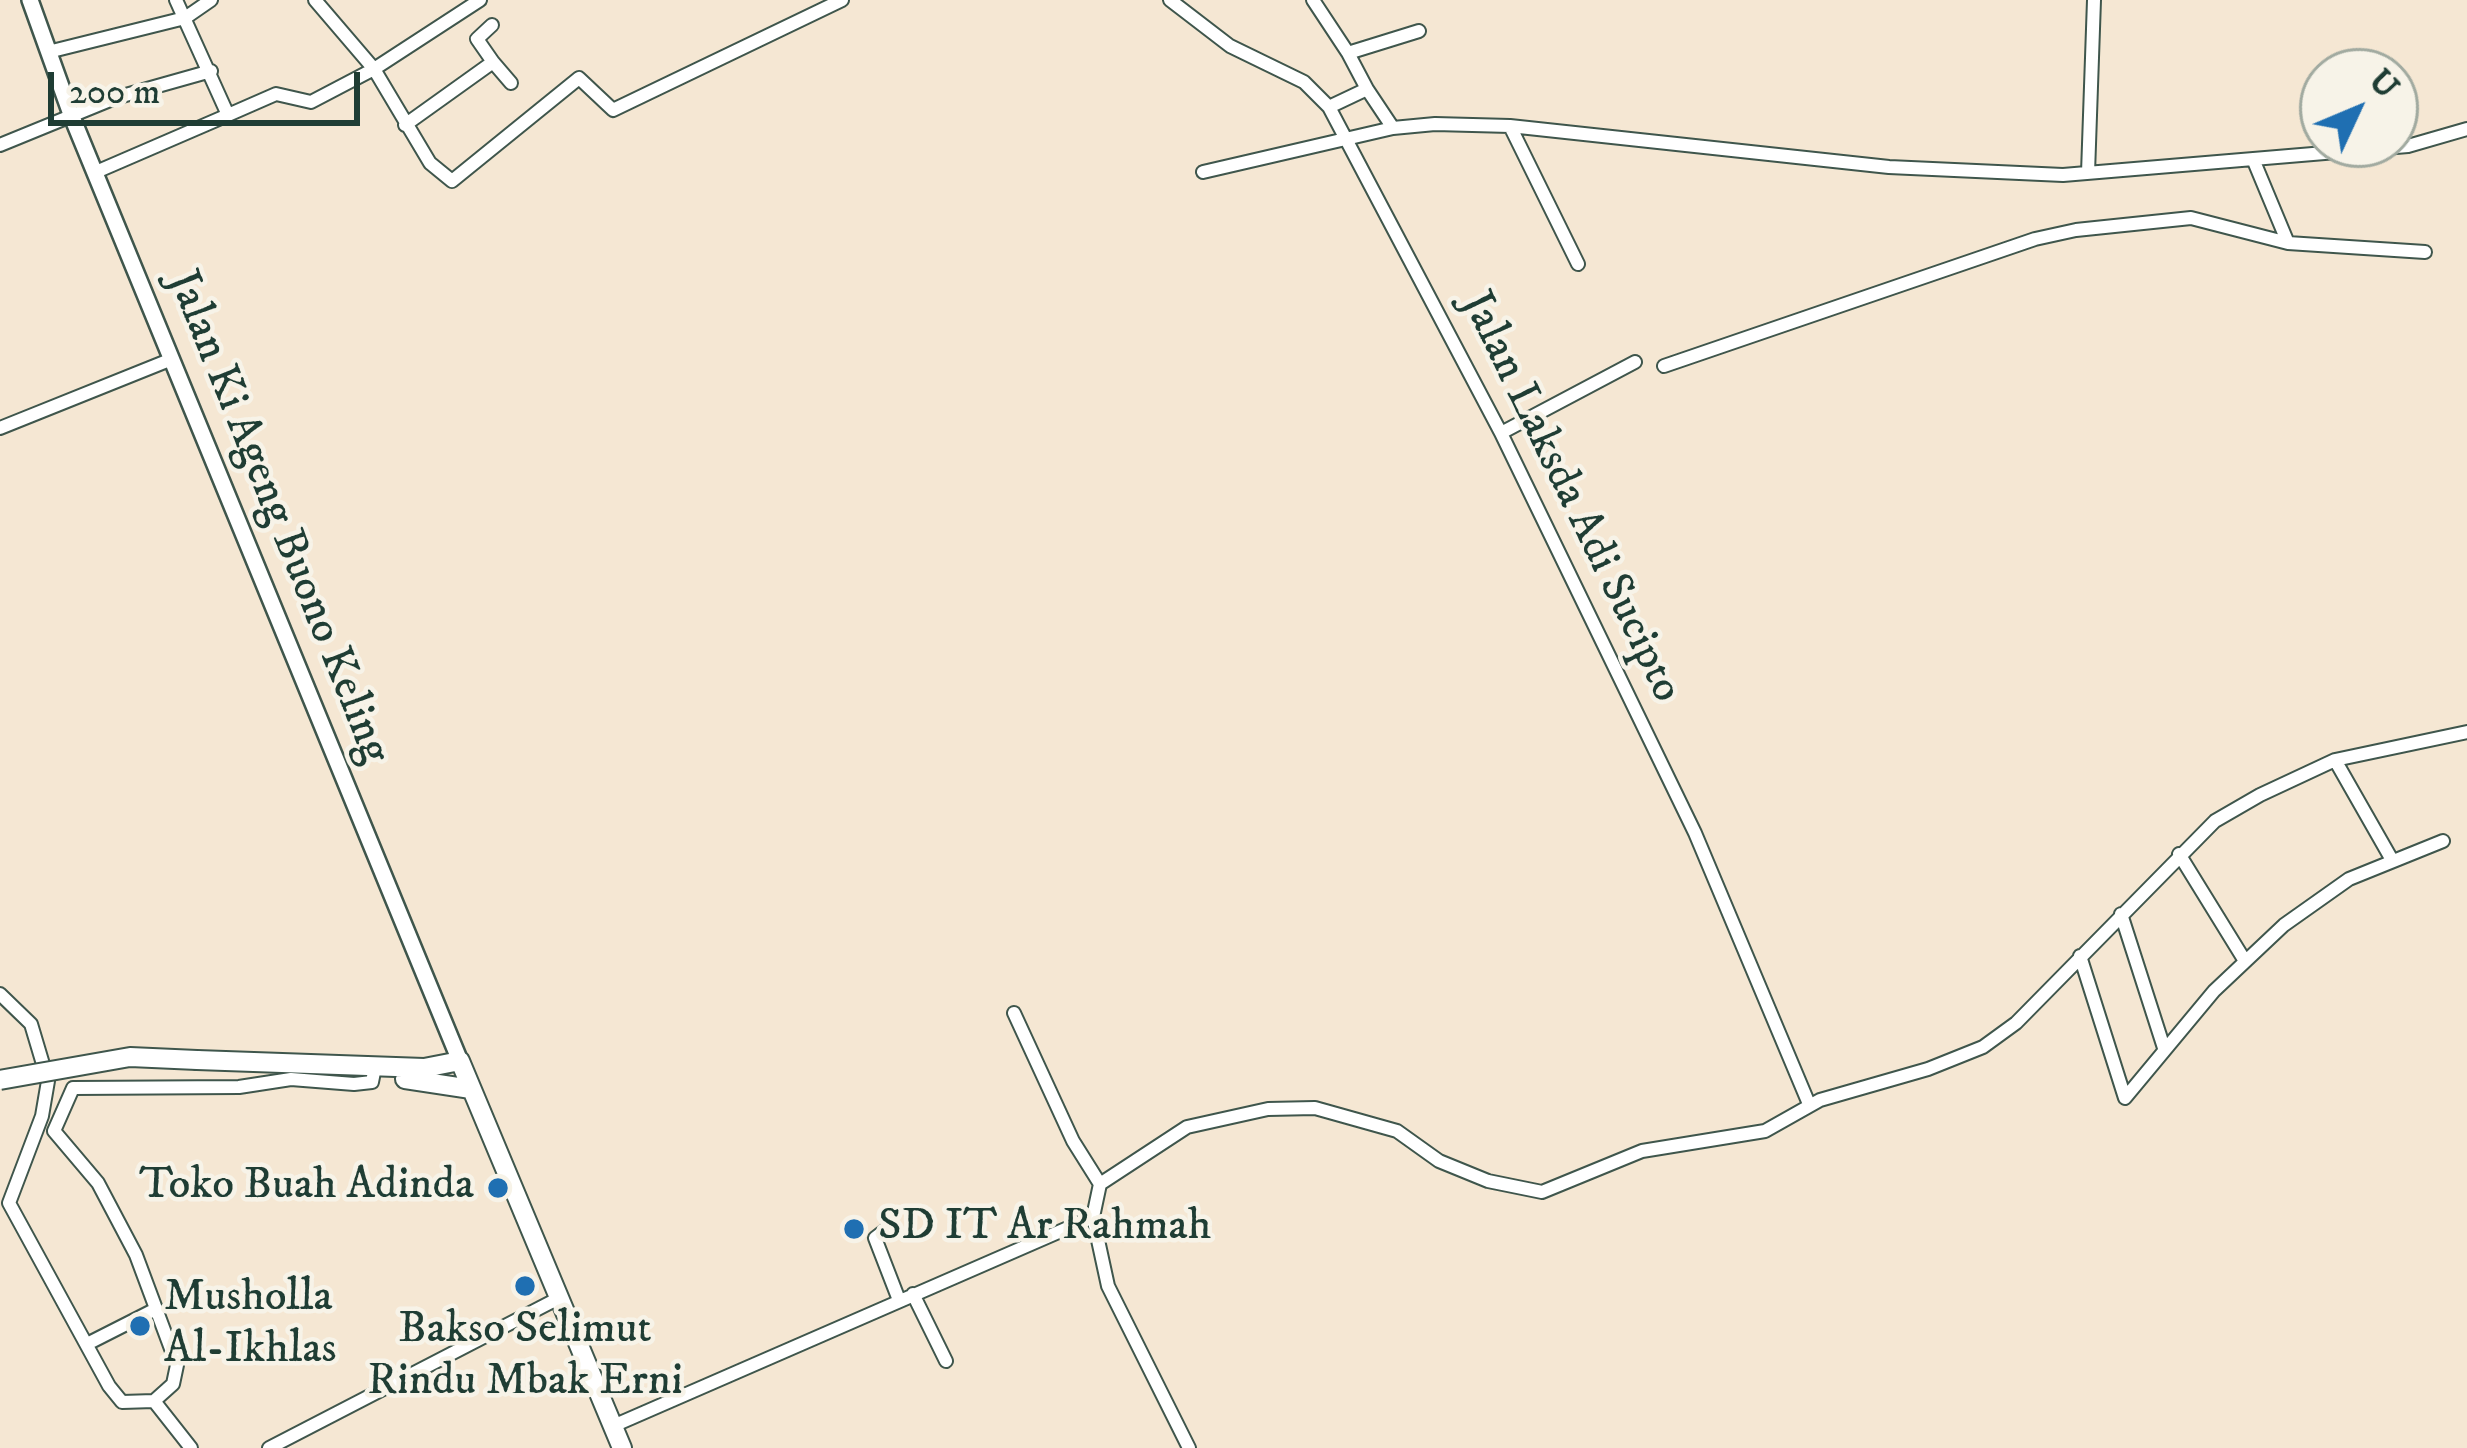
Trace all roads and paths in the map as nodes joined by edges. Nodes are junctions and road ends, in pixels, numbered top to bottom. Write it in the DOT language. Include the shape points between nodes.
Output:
graph roads {
  1 [pos="30,0"];
  2 [pos="176,0"];
  3 [pos="211,0"];
  4 [pos="315,0"];
  5 [pos="480,0"];
  6 [pos="842,0"];
  7 [pos="1170,0"];
  8 [pos="1313,0"];
  9 [pos="2094,0"];
  10 [pos="185,18"];
  11 [pos="492,25"];
  12 [pos="1419,31"];
  13 [pos="48,52"];
  14 [pos="1348,53"];
  15 [pos="493,62"];
  16 [pos="374,69"];
  17 [pos="211,71"];
  18 [pos="511,83"];
  19 [pos="1367,89"];
  20 [pos="1328,107"];
  21 [pos="228,115"];
  22 [pos="72,117"];
  23 [pos="405,124"];
  24 [pos="1510,126"];
  25 [pos="1393,128"];
  26 [pos="2467,129"];
  27 [pos="1346,138"];
  28 [pos="0,145"];
  29 [pos="2253,159"];
  30 [pos="96,172"];
  31 [pos="1203,172"];
  32 [pos="2088,173"];
  33 [pos="2288,243"];
  34 [pos="2426,252"];
  35 [pos="1578,264"];
  36 [pos="172,359"];
  37 [pos="1634,362"];
  38 [pos="1664,365"];
  39 [pos="0,428"];
  40 [pos="1501,433"];
  41 [pos="2467,732"];
  42 [pos="2335,760"];
  43 [pos="2443,841"];
  44 [pos="2179,854"];
  45 [pos="2392,860"];
  46 [pos="2121,914"];
  47 [pos="2080,956"];
  48 [pos="2246,962"];
  49 [pos="0,994"];
  50 [pos="1014,1013"];
  51 [pos="2164,1048"];
  52 [pos="460,1061"];
  53 [pos="375,1072"];
  54 [pos="0,1080"];
  55 [pos="73,1088"];
  56 [pos="471,1089"];
  57 [pos="46,1092"];
  58 [pos="1810,1104"];
  59 [pos="1100,1184"];
  60 [pos="1094,1216"];
  61 [pos="888,1228"];
  62 [pos="913,1294"];
  63 [pos="559,1298"];
  64 [pos="899,1300"];
  65 [pos="156,1309"];
  66 [pos="86,1343"];
  67 [pos="946,1361"];
  68 [pos="154,1401"];
  69 [pos="613,1426"];
  70 [pos="191,1448"];
  71 [pos="269,1448"];
  72 [pos="622,1448"];
  73 [pos="1189,1448"];
  1 -- 13 [label="main road, Jalan Ki Ageng Buono Keling"];
  2 -- 10 [label="street"];
  3 -- 10 [label="street"];
  4 -- 16 [label="street"];
  5 -- 16 [label="street"];
  6 -- 23 [label="street" via="613,110 579,78 452,181"];
  7 -- 20 [label="street, Jalan Laksda Adi Sucipto" via="1230,46 1304,82"];
  8 -- 14 [label="street"];
  9 -- 32 [label="street"];
  10 -- 13 [label="street"];
  10 -- 17 [label="street"];
  11 -- 15 [label="street" via="477,39"];
  12 -- 14 [label="street"];
  13 -- 22 [label="main road, Jalan Ki Ageng Buono Keling"];
  14 -- 19 [label="street"];
  15 -- 18 [label="street"];
  15 -- 23 [label="street"];
  16 -- 21 [label="street" via="311,101 276,94"];
  16 -- 23 [label="street"];
  17 -- 21 [label="street"];
  17 -- 22 [label="street"];
  19 -- 20 [label="street"];
  19 -- 25 [label="street"];
  20 -- 27 [label="street, Jalan Laksda Adi Sucipto"];
  21 -- 30 [label="street"];
  22 -- 28 [label="street"];
  22 -- 30 [label="main road, Jalan Ki Ageng Buono Keling"];
  24 -- 25 [label="street"];
  24 -- 32 [label="street" via="1889,167"];
  24 -- 35 [label="street"];
  25 -- 27 [label="street"];
  26 -- 29 [label="street" via="2408,146"];
  27 -- 31 [label="street"];
  27 -- 40 [label="street, Jalan Laksda Adi Sucipto"];
  29 -- 32 [label="street"];
  29 -- 33 [label="street"];
  30 -- 36 [label="main road, Jalan Ki Ageng Buono Keling"];
  33 -- 34 [label="street"];
  33 -- 38 [label="street" via="2191,218 2035,238"];
  36 -- 39 [label="street"];
  36 -- 52 [label="main road, Jalan Ki Ageng Buono Keling"];
  37 -- 40 [label="street"];
  40 -- 58 [label="street, Jalan Laksda Adi Sucipto" via="1694,833"];
  41 -- 42 [label="street"];
  42 -- 44 [label="street" via="2215,821"];
  42 -- 45 [label="street"];
  43 -- 45 [label="street"];
  44 -- 46 [label="street"];
  44 -- 48 [label="street"];
  45 -- 48 [label="street" via="2349,879"];
  46 -- 47 [label="street"];
  46 -- 51 [label="street"];
  47 -- 51 [label="street" via="2121,1097"];
  47 -- 58 [label="street" via="1983,1047"];
  48 -- 51 [label="street"];
  49 -- 57 [label="street" via="31,1024 45,1058"];
  50 -- 59 [label="street"];
  52 -- 53 [label="highway"];
  52 -- 56 [label="highway"];
  53 -- 54 [label="highway, bridge" via="130,1057"];
  53 -- 55 [label="street" via="354,1084"];
  53 -- 56 [label="highway"];
  55 -- 57 [label="street"];
  55 -- 65 [label="street" via="54,1131 98,1183"];
  56 -- 63 [label="highway"];
  57 -- 66 [label="street" via="9,1203"];
  58 -- 59 [label="street" via="1765,1131 1642,1151 1542,1192 1488,1180 1396,1131 1315,1108 1187,1127"];
  59 -- 60 [label="street"];
  60 -- 62 [label="street"];
  60 -- 73 [label="street" via="1108,1286"];
  61 -- 64 [label="street" via="875,1238"];
  62 -- 64 [label="street"];
  62 -- 67 [label="street"];
  63 -- 69 [label="highway"];
  63 -- 71 [label="street"];
  64 -- 69 [label="street"];
  65 -- 66 [label="street"];
  65 -- 68 [label="street" via="178,1370"];
  66 -- 68 [label="street" via="122,1402"];
  68 -- 70 [label="street"];
  69 -- 72 [label="highway"];
}
